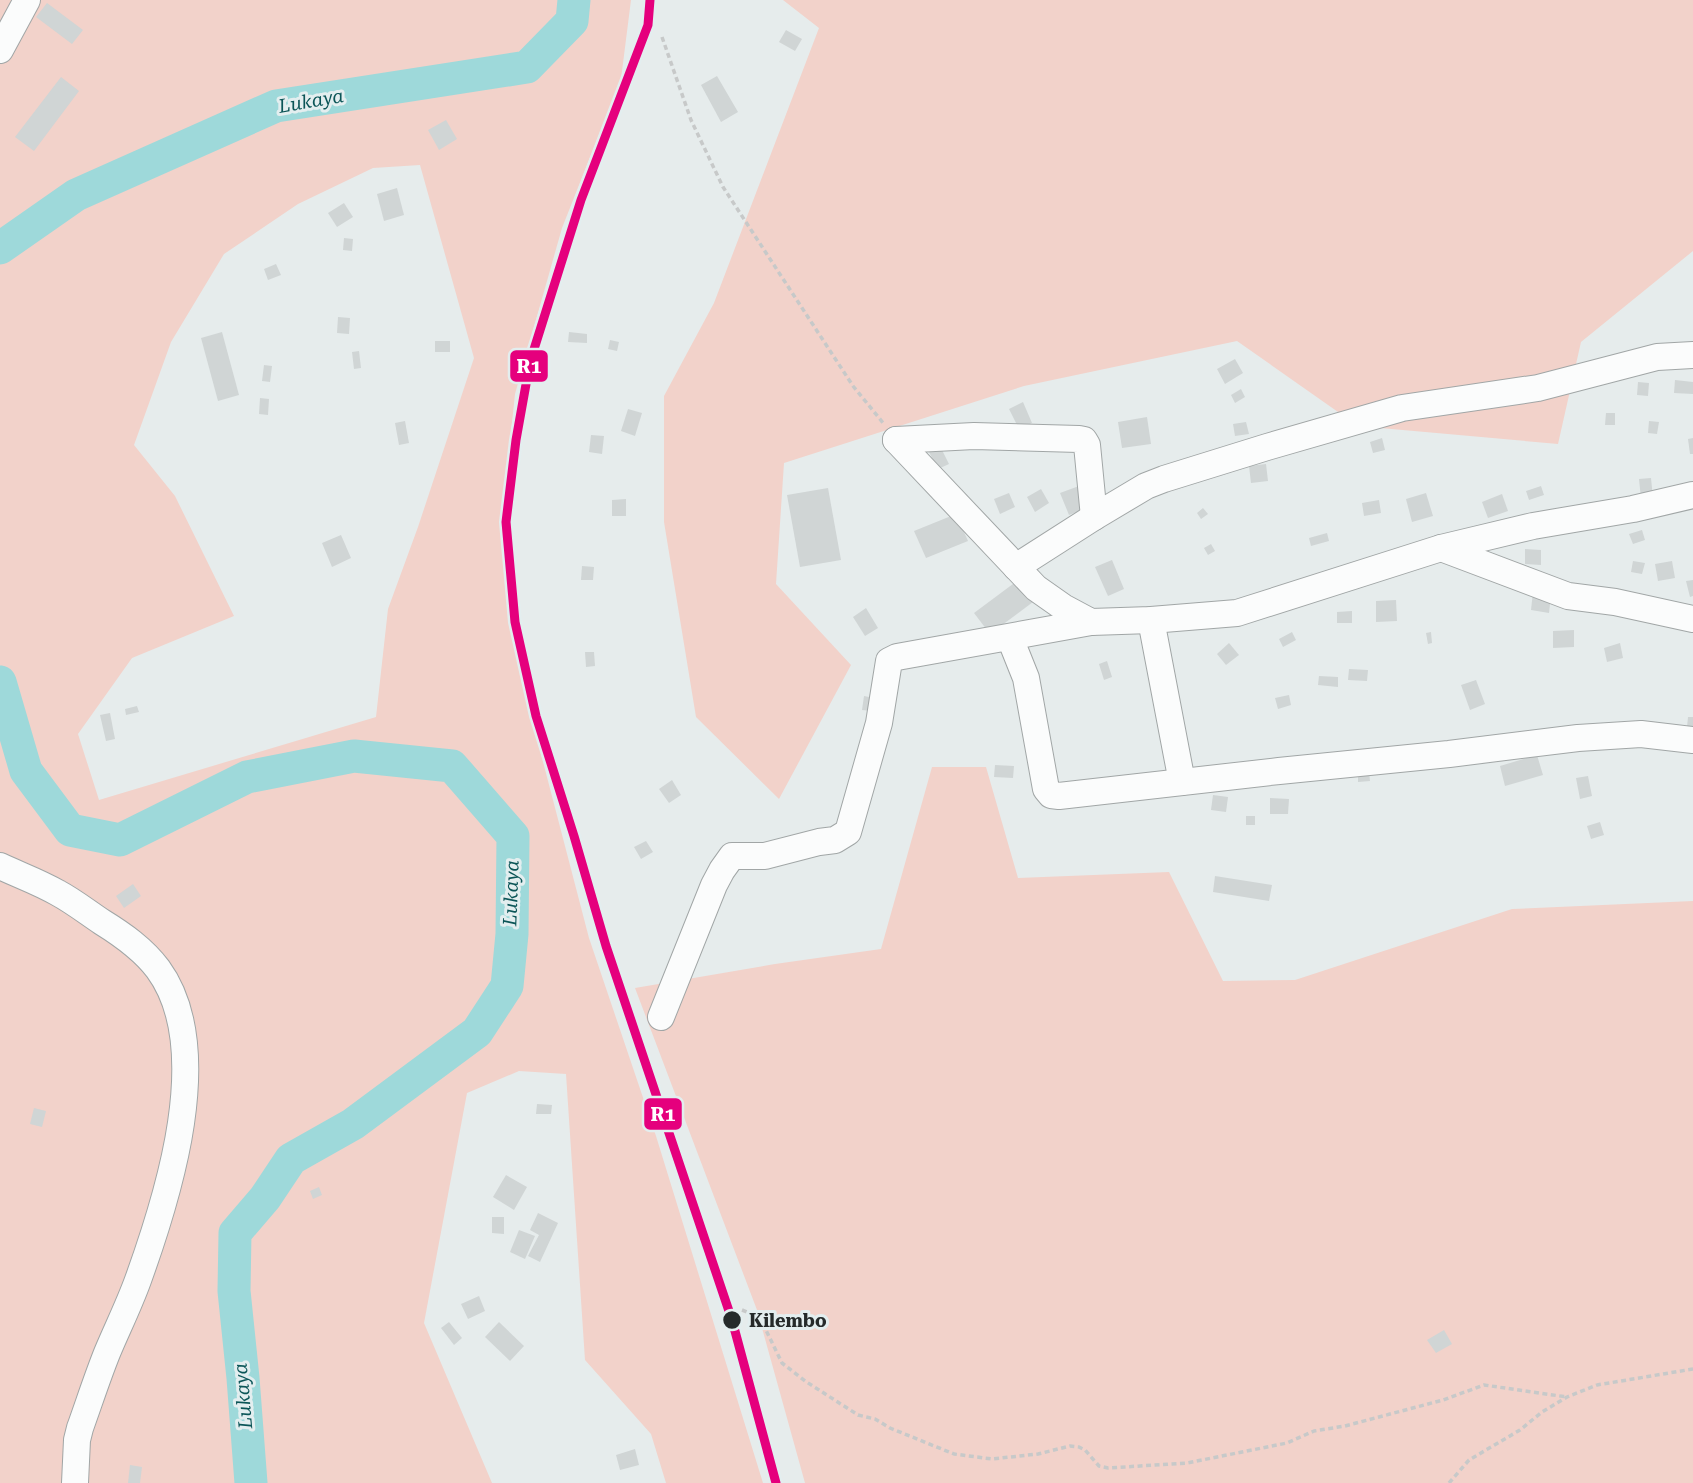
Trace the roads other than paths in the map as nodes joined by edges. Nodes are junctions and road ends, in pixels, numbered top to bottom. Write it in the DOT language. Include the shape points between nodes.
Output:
graph roads {
  1 [pos="27,0"];
  2 [pos="0,50"];
  3 [pos="1693,355"];
  4 [pos="1693,495"];
  5 [pos="1094,517"];
  6 [pos="1441,548"];
  7 [pos="1017,567"];
  8 [pos="1693,619"];
  9 [pos="1151,620"];
  10 [pos="1091,622"];
  11 [pos="1010,638"];
  12 [pos="1693,740"];
  13 [pos="1182,782"];
  14 [pos="0,866"];
  15 [pos="661,1017"];
  16 [pos="75,1483"];
  1 -- 2 [label="street"];
  3 -- 5 [label="street" via="1657,357 1538,388 1402,408 1164,479"];
  4 -- 6 [label="street"];
  5 -- 7 [label="street"];
  5 -- 7 [label="street" via="1084,440 974,436 896,440"];
  6 -- 8 [label="street" via="1568,596"];
  6 -- 9 [label="street" via="1237,613"];
  7 -- 10 [label="street" via="1036,588"];
  9 -- 10 [label="street"];
  9 -- 13 [label="street"];
  10 -- 11 [label="street"];
  11 -- 13 [label="street" via="1026,678 1046,789 1051,794"];
  11 -- 15 [label="street" via="889,661 879,723 848,832 835,840 765,856 732,856 714,885"];
  12 -- 13 [label="street" via="1641,734 1578,737"];
  14 -- 16 [label="street" via="57,892 133,942 169,988 183,1032 186,1063 181,1127 171,1177 137,1282 80,1428"];
}
